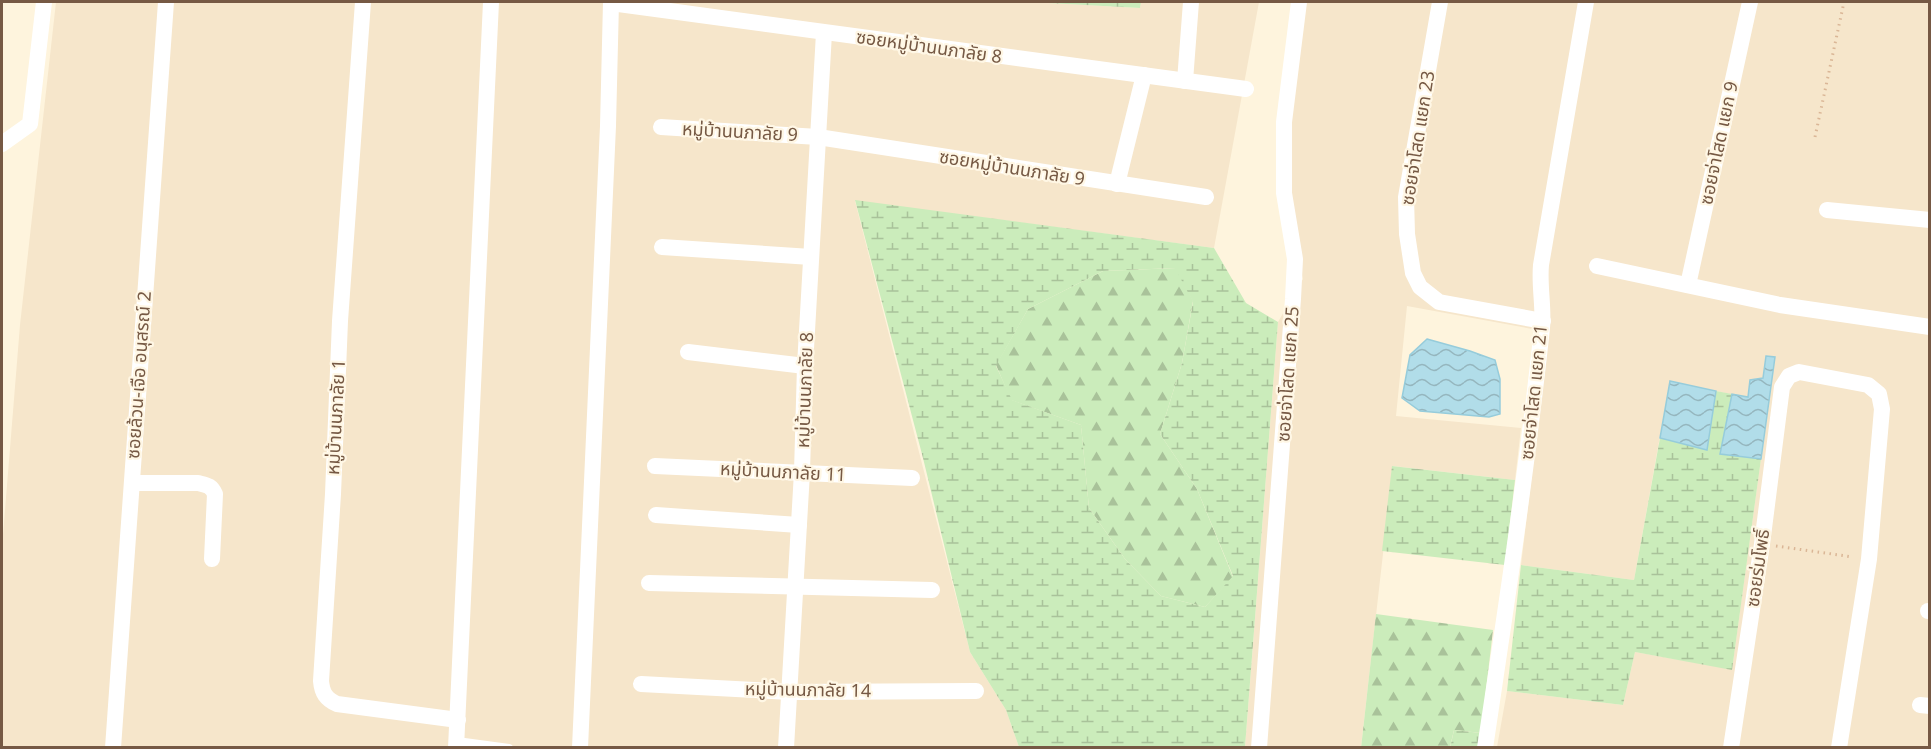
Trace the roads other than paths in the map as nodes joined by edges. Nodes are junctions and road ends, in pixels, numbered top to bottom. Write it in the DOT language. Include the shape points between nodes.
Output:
graph roads {
  1 [pos="44,2"];
  2 [pos="166,2"];
  3 [pos="363,2"];
  4 [pos="491,2"];
  5 [pos="611,2"];
  6 [pos="1191,2"];
  7 [pos="1299,2"];
  8 [pos="1440,2"];
  9 [pos="1586,2"];
  10 [pos="1750,2"];
  11 [pos="824,33"];
  12 [pos="1144,75"];
  13 [pos="1185,81"];
  14 [pos="1246,89"];
  15 [pos="661,127"];
  16 [pos="818,137"];
  17 [pos="2,144"];
  18 [pos="1117,184"];
  19 [pos="1206,197"];
  20 [pos="1827,210"];
  21 [pos="1929,220"];
  22 [pos="662,247"];
  23 [pos="811,257"];
  24 [pos="1597,266"];
  25 [pos="1688,285"];
  26 [pos="1543,321"];
  27 [pos="1929,327"];
  28 [pos="688,352"];
  29 [pos="805,366"];
  30 [pos="655,466"];
  31 [pos="802,472"];
  32 [pos="912,478"];
  33 [pos="132,483"];
  34 [pos="656,515"];
  35 [pos="799,525"];
  36 [pos="212,560"];
  37 [pos="648,583"];
  38 [pos="795,586"];
  39 [pos="932,590"];
  40 [pos="641,684"];
  41 [pos="976,691"];
  42 [pos="790,692"];
  43 [pos="458,720"];
  44 [pos="457,744"];
  45 [pos="113,747"];
  46 [pos="509,747"];
  47 [pos="580,747"];
  48 [pos="786,747"];
  49 [pos="1259,747"];
  50 [pos="1485,747"];
  51 [pos="1731,747"];
  52 [pos="1839,747"];
  1 -- 17 [label="street" via="30,124"];
  2 -- 33 [label="street, ซอยล้วน-เจือ อนุสรณ์ 2"];
  3 -- 43 [label="street, หมู่บ้านนภาลัย 1" via="340,321 322,691 337,704"];
  4 -- 43 [label="street"];
  5 -- 11 [label="street, ซอยหมู่บ้านนภาลัย 8"];
  5 -- 47 [label="street"];
  6 -- 13 [label="street"];
  7 -- 49 [label="street, ซอยจ่าโสด แยก 25" via="1284,122 1284,193 1295,259 1293,299"];
  8 -- 26 [label="street, ซอยจ่าโสด แยก 23" via="1406,197 1413,273 1420,287 1439,302"];
  9 -- 26 [label="street, ซอยจ่าโสด แยก 21" via="1541,265"];
  10 -- 25 [label="street, ซอยจ่าโสด แยก 9"];
  11 -- 12 [label="street, ซอยหมู่บ้านนภาลัย 8"];
  11 -- 16 [label="street, หมู่บ้านนภาลัย 8"];
  12 -- 13 [label="street, ซอยหมู่บ้านนภาลัย 8"];
  12 -- 18 [label="street"];
  13 -- 14 [label="street, ซอยหมู่บ้านนภาลัย 8"];
  15 -- 16 [label="street, หมู่บ้านนภาลัย 9"];
  16 -- 18 [label="street, ซอยหมู่บ้านนภาลัย 9"];
  16 -- 23 [label="street, หมู่บ้านนภาลัย 8"];
  18 -- 19 [label="street, ซอยหมู่บ้านนภาลัย 9"];
  20 -- 21 [label="street"];
  22 -- 23 [label="street"];
  23 -- 29 [label="street, หมู่บ้านนภาลัย 8"];
  24 -- 25 [label="street"];
  25 -- 27 [label="street" via="1780,305"];
  26 -- 50 [label="street, ซอยจ่าโสด แยก 21" via="1514,561"];
  28 -- 29 [label="street"];
  29 -- 31 [label="street, หมู่บ้านนภาลัย 8"];
  30 -- 31 [label="street, หมู่บ้านนภาลัย 11"];
  31 -- 32 [label="street, หมู่บ้านนภาลัย 11"];
  31 -- 35 [label="street, หมู่บ้านนภาลัย 8"];
  33 -- 36 [label="street" via="198,483 213,488"];
  33 -- 45 [label="street, ซอยล้วน-เจือ อนุสรณ์ 2"];
  34 -- 35 [label="street"];
  35 -- 38 [label="street, หมู่บ้านนภาลัย 8"];
  37 -- 38 [label="street"];
  38 -- 39 [label="street"];
  38 -- 42 [label="street, หมู่บ้านนภาลัย 8"];
  40 -- 42 [label="street, หมู่บ้านนภาลัย 14"];
  41 -- 42 [label="street, หมู่บ้านนภาลัย 14"];
  42 -- 48 [label="street, หมู่บ้านนภาลัย 8"];
  43 -- 44 [label="street"];
  44 -- 46 [label="lane"];
  51 -- 52 [label="street, ซอยร่มโพธิ์" via="1782,387 1789,376 1799,372 1868,385 1879,394 1882,409 1869,559"];
}
